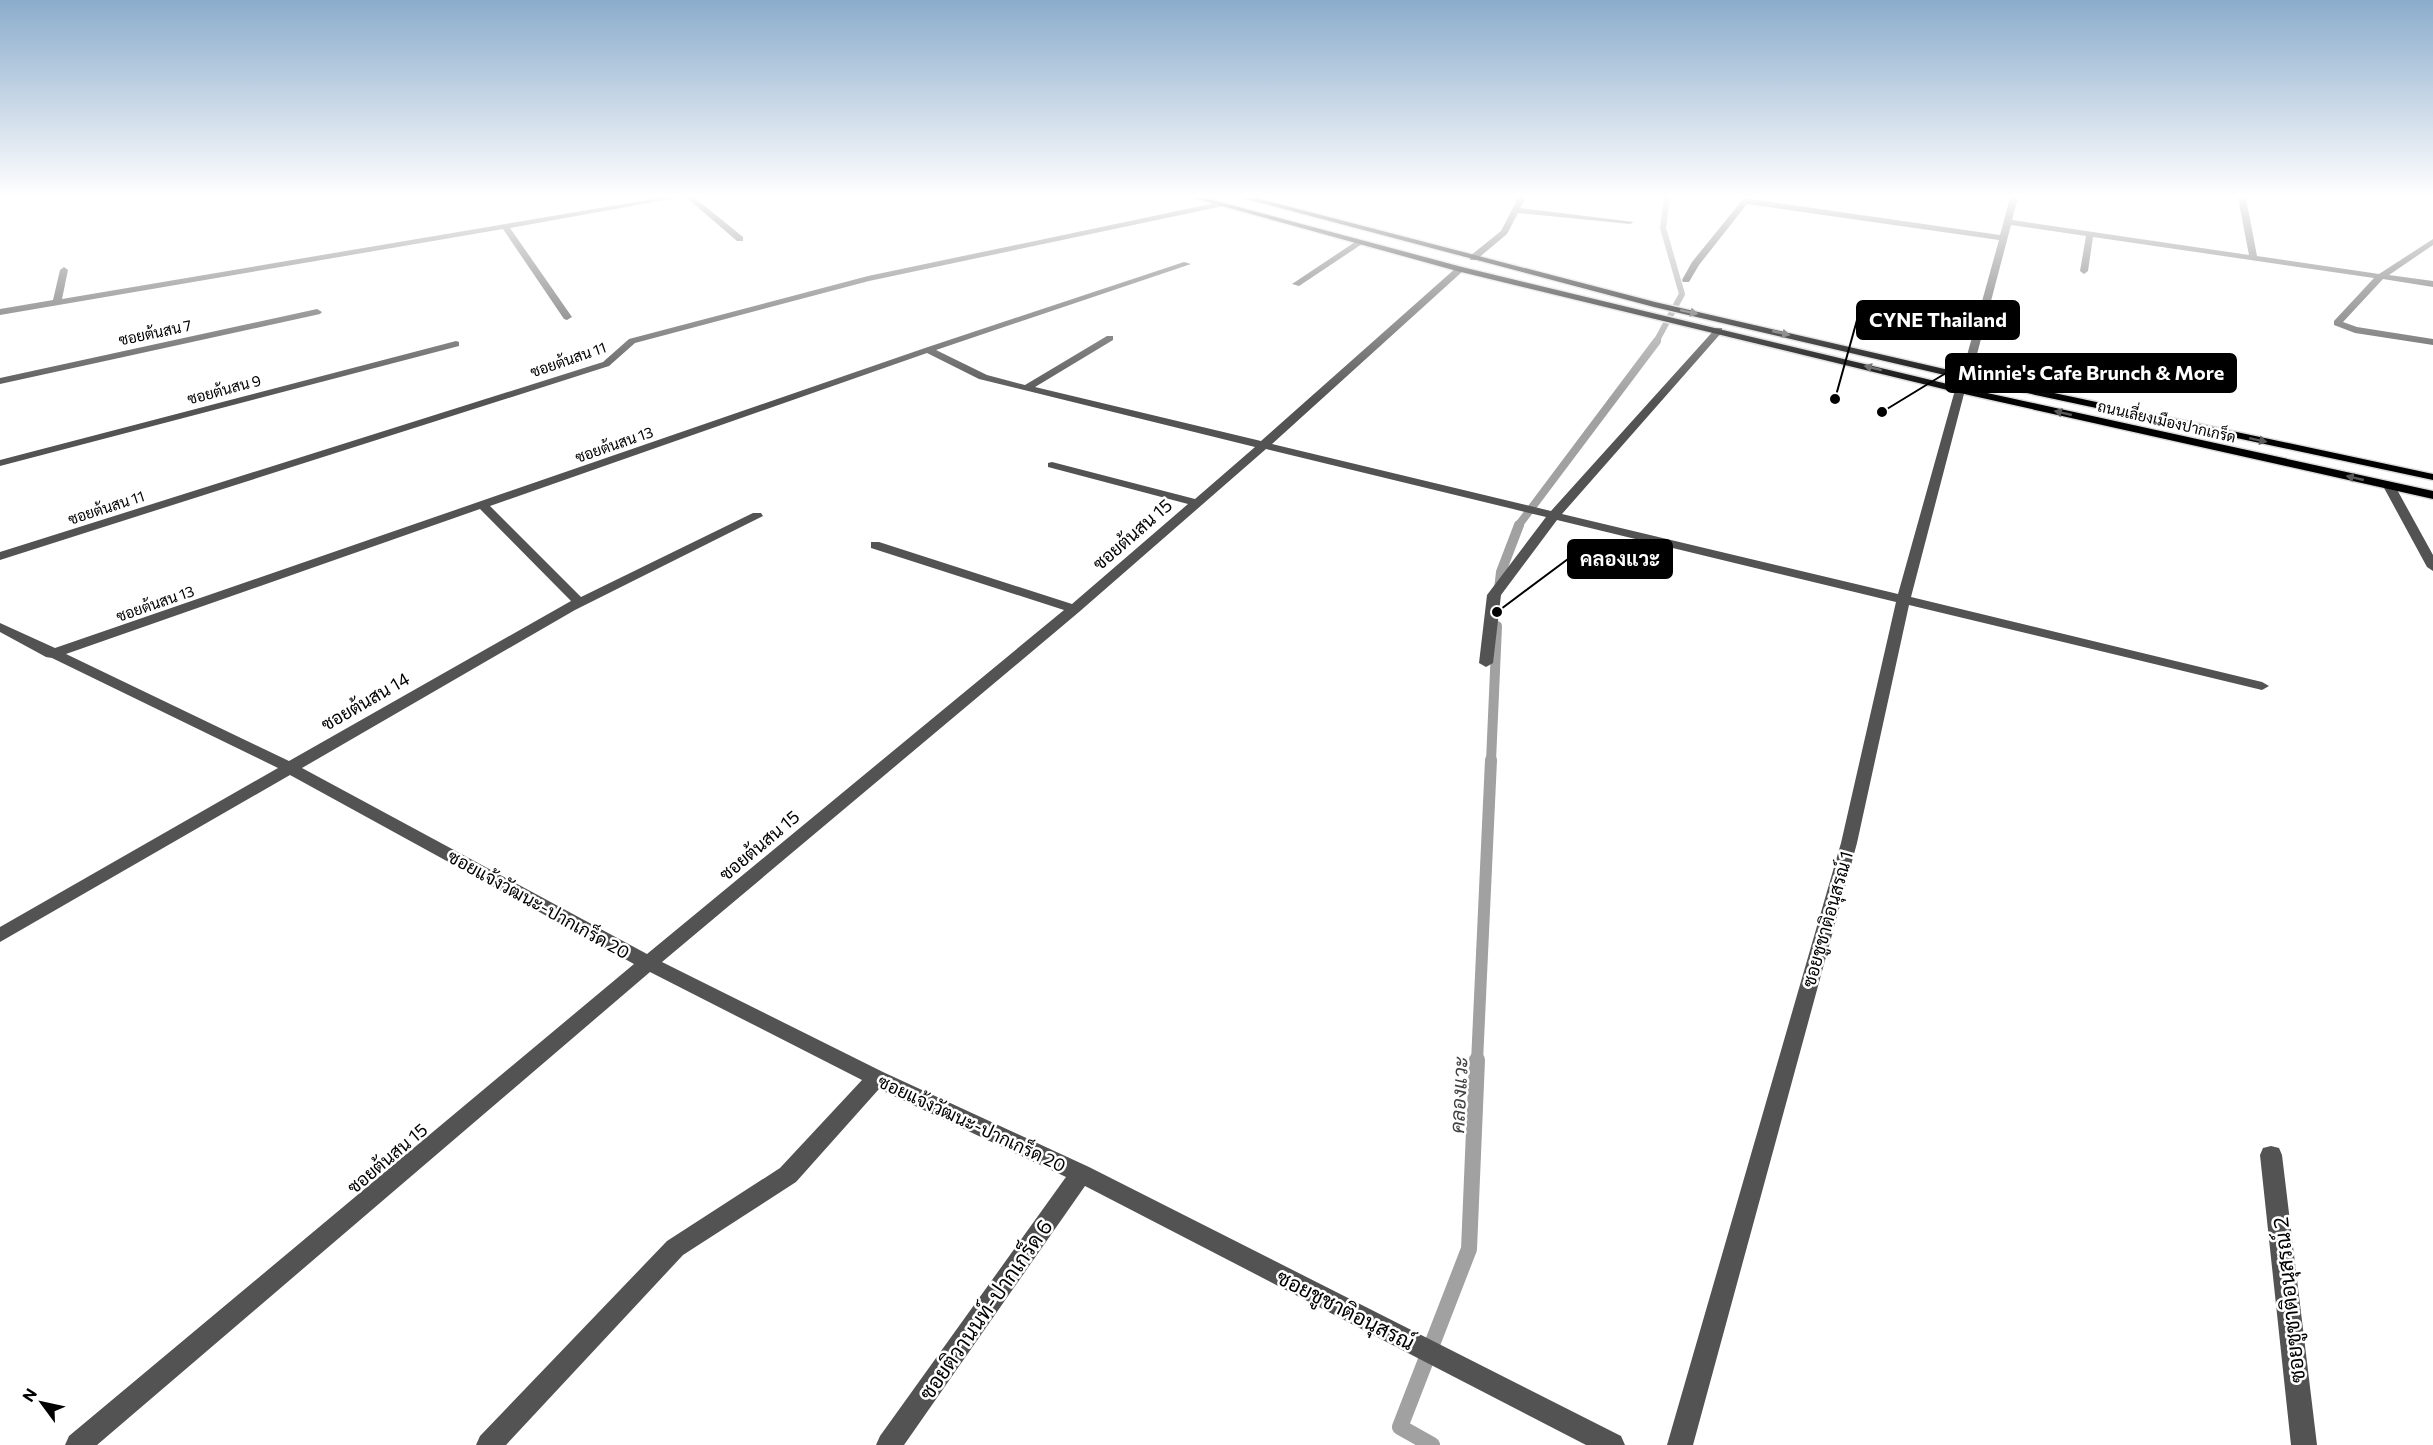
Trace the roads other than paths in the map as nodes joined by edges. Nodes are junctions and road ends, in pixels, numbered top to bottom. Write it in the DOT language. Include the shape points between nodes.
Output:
graph roads {
  1 [pos="273,265"];
  2 [pos="532,265"];
  3 [pos="932,265"];
  4 [pos="1183,265"];
  5 [pos="1325,265"];
  6 [pos="1463,265"];
  7 [pos="1475,265"];
  8 [pos="1477,265"];
  9 [pos="1694,265"];
  10 [pos="1995,265"];
  11 [pos="2085,265"];
  12 [pos="2310,265"];
  13 [pos="2398,265"];
  14 [pos="64,270"];
  15 [pos="2084,271"];
  16 [pos="2380,277"];
  17 [pos="1686,280"];
  18 [pos="1296,284"];
  19 [pos="2433,284"];
  20 [pos="57,302"];
  21 [pos="0,312"];
  22 [pos="317,312"];
  23 [pos="567,317"];
  24 [pos="1718,326"];
  25 [pos="1110,338"];
  26 [pos="2433,342"];
  27 [pos="456,344"];
  28 [pos="928,350"];
  29 [pos="0,381"];
  30 [pos="1963,383"];
  31 [pos="1026,388"];
  32 [pos="1264,445"];
  33 [pos="0,463"];
  34 [pos="1052,465"];
  35 [pos="2433,477"];
  36 [pos="2389,486"];
  37 [pos="2433,495"];
  38 [pos="1197,503"];
  39 [pos="483,506"];
  40 [pos="1548,515"];
  41 [pos="757,516"];
  42 [pos="875,545"];
  43 [pos="0,556"];
  44 [pos="2433,567"];
  45 [pos="1903,601"];
  46 [pos="579,603"];
  47 [pos="1074,609"];
  48 [pos="0,627"];
  49 [pos="51,654"];
  50 [pos="1486,663"];
  51 [pos="2262,686"];
  52 [pos="288,767"];
  53 [pos="0,935"];
  54 [pos="648,963"];
  55 [pos="876,1078"];
  56 [pos="2271,1155"];
  57 [pos="1081,1174"];
  58 [pos="78,1445"];
  59 [pos="489,1445"];
  60 [pos="890,1445"];
  61 [pos="1612,1445"];
  62 [pos="1680,1445"];
  63 [pos="2304,1445"];
  1 -- 20 [label="street"];
  2 -- 23 [label="street"];
  3 -- 43 [label="street, ซอยต้นสน 11" via="632,341 606,364"];
  4 -- 28 [label="street, ซอยต้นสน 13"];
  5 -- 18 [label="street"];
  6 -- 32 [label="street, ซอยต้นสน 15"];
  7 -- 24 [label="main road, ถนนเลี่ยงเมืองปากเกร็ด" via="1646,314"];
  8 -- 24 [label="main road, ถนนเลี่ยงเมืองปากเกร็ด, one-way" via="1654,304"];
  9 -- 17 [label="street"];
  10 -- 30 [label="street, ซอยชูชาติอนุสรณ์ 1"];
  11 -- 15 [label="street"];
  12 -- 16 [label="street"];
  13 -- 16 [label="street"];
  14 -- 20 [label="street"];
  16 -- 19 [label="street"];
  16 -- 26 [label="street" via="2337,323 2355,330"];
  20 -- 21 [label="street"];
  22 -- 29 [label="street, ซอยต้นสน 7"];
  24 -- 30 [label="main road, ถนนเลี่ยงเมืองปากเกร็ด"];
  24 -- 40 [label="street"];
  25 -- 31 [label="street"];
  27 -- 33 [label="street, ซอยต้นสน 9"];
  28 -- 31 [label="street" via="983,377"];
  28 -- 39 [label="street, ซอยต้นสน 13"];
  30 -- 35 [label="main road, ถนนเลี่ยงเมืองปากเกร็ด, one-way"];
  36 -- 30 [label="main road, ถนนเลี่ยงเมืองปากเกร็ด, one-way"];
  30 -- 45 [label="street, ซอยชูชาติอนุสรณ์ 1"];
  31 -- 32 [label="street"];
  32 -- 38 [label="street, ซอยต้นสน 15"];
  32 -- 40 [label="street"];
  34 -- 38 [label="street"];
  36 -- 37 [label="main road, ถนนเลี่ยงเมืองปากเกร็ด"];
  36 -- 44 [label="street"];
  38 -- 47 [label="street, ซอยต้นสน 15"];
  39 -- 46 [label="street"];
  39 -- 49 [label="street, ซอยต้นสน 13"];
  40 -- 45 [label="street"];
  40 -- 50 [label="street" via="1494,595"];
  41 -- 46 [label="street, ซอยต้นสน 14"];
  42 -- 47 [label="street"];
  45 -- 51 [label="street"];
  45 -- 62 [label="street, ซอยชูชาติอนุสรณ์ 1" via="1849,843"];
  46 -- 52 [label="street, ซอยต้นสน 14"];
  47 -- 54 [label="street, ซอยต้นสน 15"];
  48 -- 49 [label="street, ซอยแจ้งวัฒนะ-ปากเกร็ด 20"];
  49 -- 52 [label="street, ซอยแจ้งวัฒนะ-ปากเกร็ด 20"];
  52 -- 53 [label="street, ซอยต้นสน 14"];
  52 -- 54 [label="street, ซอยแจ้งวัฒนะ-ปากเกร็ด 20"];
  54 -- 55 [label="street, ซอยแจ้งวัฒนะ-ปากเกร็ด 20"];
  54 -- 58 [label="street, ซอยต้นสน 15"];
  55 -- 57 [label="street, ซอยแจ้งวัฒนะ-ปากเกร็ด 20"];
  55 -- 59 [label="street" via="788,1175 675,1248"];
  56 -- 63 [label="street, ซอยชูชาติอนุสรณ์ 2"];
  57 -- 60 [label="street, ซอยติวานนท์-ปากเกร็ด 6"];
  57 -- 61 [label="street, ซอยชูชาติอนุสรณ์"];
}
